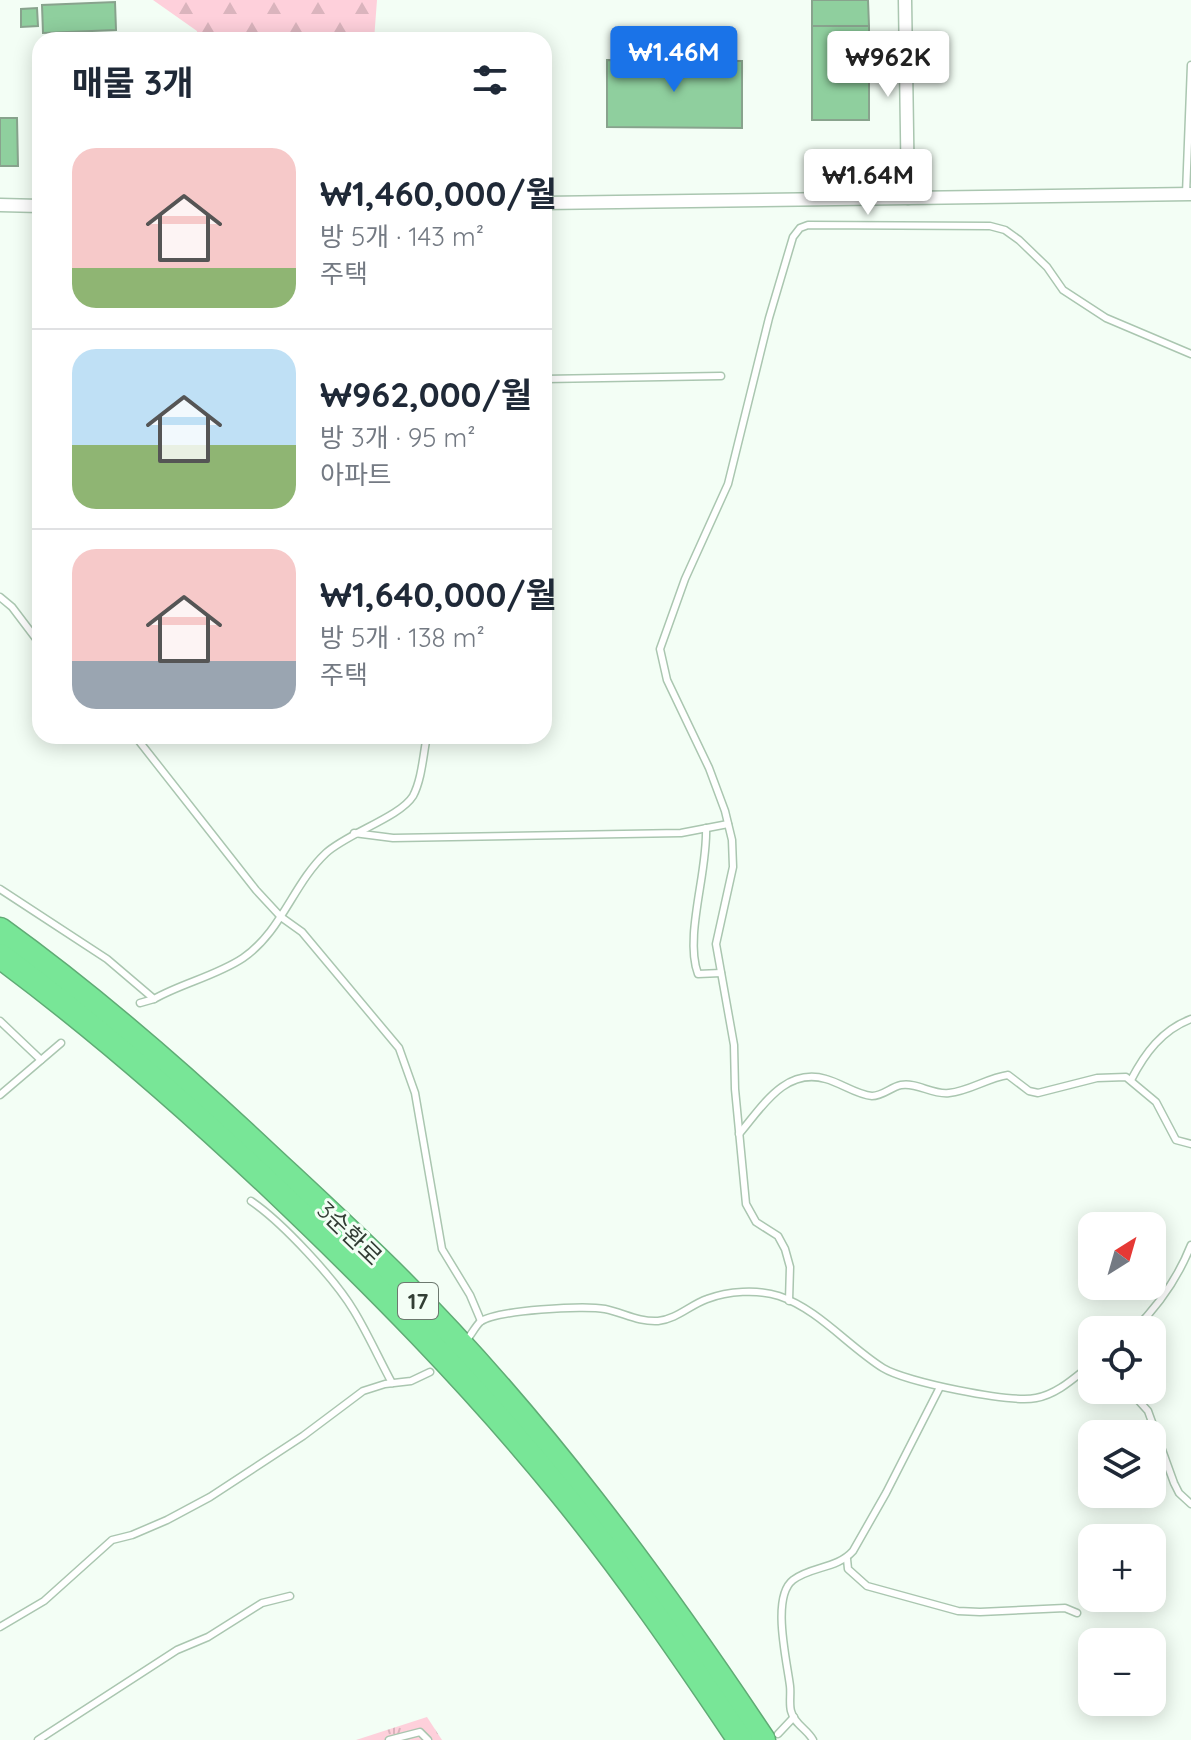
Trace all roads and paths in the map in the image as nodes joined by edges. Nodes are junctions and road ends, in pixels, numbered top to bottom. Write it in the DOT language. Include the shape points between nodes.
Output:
graph roads {
  1 [pos="905,0"];
  2 [pos="1191,65"];
  3 [pos="1188,194"];
  4 [pos="908,198"];
  5 [pos="552,203"];
  6 [pos="0,205"];
  7 [pos="32,206"];
  8 [pos="1191,354"];
  9 [pos="721,376"];
  10 [pos="552,379"];
  11 [pos="0,597"];
  12 [pos="32,632"];
  13 [pos="141,744"];
  14 [pos="425,744"];
  15 [pos="728,824"];
  16 [pos="706,828"];
  17 [pos="354,833"];
  18 [pos="0,889"];
  19 [pos="281,917"];
  20 [pos="0,930"];
  21 [pos="0,956"];
  22 [pos="721,973"];
  23 [pos="154,999"];
  24 [pos="140,1003"];
  25 [pos="1191,1019"];
  26 [pos="0,1021"];
  27 [pos="61,1043"];
  28 [pos="41,1060"];
  29 [pos="1131,1080"];
  30 [pos="0,1095"];
  31 [pos="739,1134"];
  32 [pos="1191,1144"];
  33 [pos="251,1201"];
  34 [pos="1191,1245"];
  35 [pos="789,1301"];
  36 [pos="1149,1316"];
  37 [pos="481,1321"];
  38 [pos="469,1337"];
  39 [pos="430,1372"];
  40 [pos="1078,1375"];
  41 [pos="392,1383"];
  42 [pos="940,1387"];
  43 [pos="1142,1404"];
  44 [pos="1191,1504"];
  45 [pos="847,1559"];
  46 [pos="290,1596"];
  47 [pos="1077,1613"];
  48 [pos="0,1627"];
  49 [pos="794,1717"];
  50 [pos="771,1737"];
  51 [pos="38,1740"];
  52 [pos="389,1740"];
  53 [pos="428,1740"];
  54 [pos="740,1740"];
  55 [pos="813,1740"];
  1 -- 4 [label="street"];
  2 -- 3 [label="lane"];
  3 -- 4 [label="street"];
  4 -- 5 [label="street"];
  6 -- 7 [label="street"];
  8 -- 15 [label="lane" via="1106,318 1063,290 1047,267 1005,230 800,228 769,318 728,484 660,649 667,680 709,768"];
  9 -- 10 [label="lane"];
  11 -- 12 [label="lane"];
  13 -- 19 [label="lane"];
  14 -- 17 [label="lane" via="409,801"];
  15 -- 16 [label="lane"];
  15 -- 22 [label="lane" via="733,867 716,944"];
  16 -- 17 [label="lane" via="681,833 393,838"];
  16 -- 22 [label="lane" via="696,970"];
  17 -- 19 [label="lane" via="315,865"];
  18 -- 23 [label="lane" via="107,959"];
  19 -- 23 [label="lane" via="242,959"];
  19 -- 37 [label="lane" via="302,932 399,1048 415,1093 442,1249"];
  20 -- 50 [label="highway, 3순환로 / 17" via="191,1084 401,1282 541,1438"];
  21 -- 54 [label="highway, 3순환로 / 17" via="208,1126 432,1344 560,1491"];
  22 -- 31 [label="lane" via="734,1045"];
  23 -- 24 [label="lane"];
  25 -- 29 [label="lane" via="1163,1035"];
  26 -- 28 [label="lane"];
  27 -- 28 [label="lane"];
  28 -- 30 [label="lane"];
  29 -- 31 [label="lane" via="1097,1078 1038,1093 1008,1075 947,1094 899,1085 869,1096 824,1078 803,1076 778,1089"];
  29 -- 32 [label="lane" via="1156,1102 1176,1140"];
  31 -- 35 [label="lane" via="749,1212 778,1236 785,1249"];
  33 -- 41 [label="lane" via="331,1280 354,1310"];
  34 -- 36 [label="lane"];
  35 -- 37 [label="lane" via="756,1292 732,1293 657,1321 581,1309 518,1311"];
  35 -- 42 [label="lane" via="883,1368"];
  37 -- 38 [label="lane"];
  39 -- 41 [label="lane"];
  40 -- 42 [label="lane" via="1036,1398"];
  41 -- 48 [label="lane" via="363,1391 210,1497 112,1540 44,1601"];
  42 -- 45 [label="lane"];
  43 -- 44 [label="lane" via="1174,1483"];
  45 -- 47 [label="lane" via="848,1569 867,1586 958,1611 1065,1608"];
  45 -- 49 [label="lane" via="800,1575 782,1598"];
  46 -- 51 [label="lane" via="262,1603 177,1650"];
  49 -- 50 [label="lane"];
  49 -- 55 [label="lane"];
  52 -- 53 [label="lane" via="420,1732"];
}
